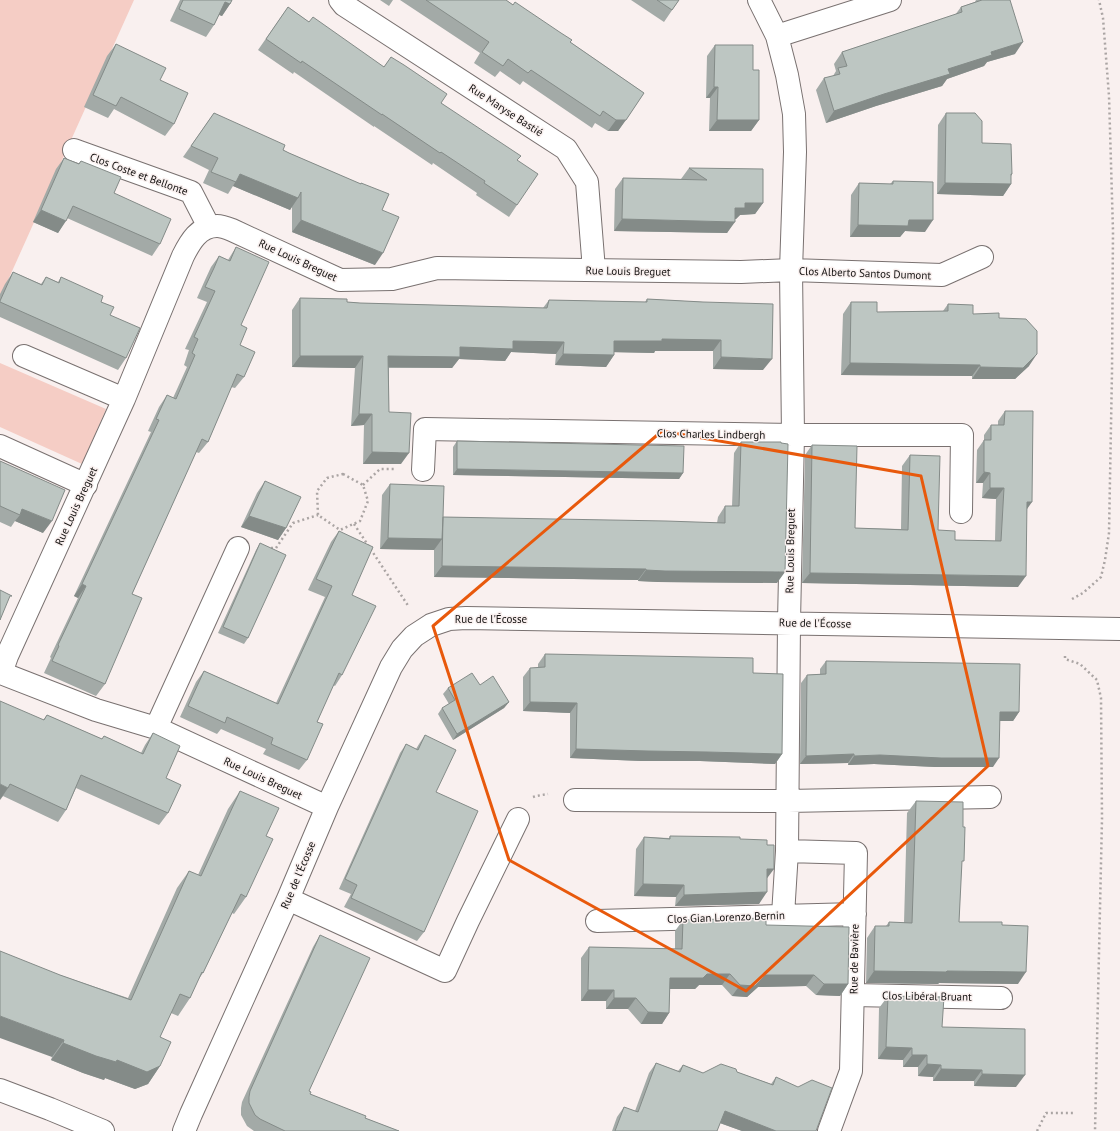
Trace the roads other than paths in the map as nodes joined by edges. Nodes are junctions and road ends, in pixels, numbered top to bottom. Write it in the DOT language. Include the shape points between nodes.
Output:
graph roads {
  1 [pos="340,0"];
  2 [pos="759,0"];
  3 [pos="890,0"];
  4 [pos="777,36"];
  5 [pos="74,150"];
  6 [pos="209,227"];
  7 [pos="982,257"];
  8 [pos="594,270"];
  9 [pos="791,270"];
  10 [pos="24,356"];
  11 [pos="124,399"];
  12 [pos="793,435"];
  13 [pos="0,446"];
  14 [pos="423,470"];
  15 [pos="86,485"];
  16 [pos="961,512"];
  17 [pos="238,548"];
  18 [pos="789,622"];
  19 [pos="1120,629"];
  20 [pos="0,673"];
  21 [pos="156,728"];
  22 [pos="990,797"];
  23 [pos="575,800"];
  24 [pos="788,801"];
  25 [pos="327,807"];
  26 [pos="518,819"];
  27 [pos="787,851"];
  28 [pos="288,899"];
  29 [pos="855,914"];
  30 [pos="783,915"];
  31 [pos="597,921"];
  32 [pos="853,995"];
  33 [pos="1001,998"];
  34 [pos="0,1090"];
  35 [pos="103,1131"];
  36 [pos="184,1131"];
  37 [pos="829,1131"];
  1 -- 8 [label="street, Rue Maryse Bastié" via="566,149 587,182"];
  2 -- 4 [label="street"];
  3 -- 4 [label="street"];
  4 -- 9 [label="street" via="794,114"];
  5 -- 6 [label="street, Clos Coste et Bellonte" via="191,192"];
  6 -- 8 [label="street, Rue Louis Breguet" via="218,226 232,230 340,280 392,280 437,268"];
  6 -- 11 [label="street, Rue Louis Breguet" via="201,230 191,240 183,256"];
  7 -- 9 [label="street, Clos Alberto Santos Dumont" via="942,275"];
  8 -- 9 [label="street, Rue Louis Breguet"];
  9 -- 12 [label="street, Rue Louis Breguet"];
  10 -- 11 [label="street"];
  11 -- 15 [label="street, Rue Louis Breguet"];
  12 -- 14 [label="street, Clos Charles Lindbergh" via="425,429"];
  12 -- 16 [label="street, Clos Charles Lindbergh" via="962,435"];
  12 -- 18 [label="street, Rue Louis Breguet"];
  13 -- 15 [label="street"];
  15 -- 20 [label="street, Rue Louis Breguet"];
  17 -- 21 [label="street"];
  18 -- 19 [label="street, Rue de l'Écosse"];
  18 -- 24 [label="street"];
  18 -- 25 [label="street, Rue de l'Écosse" via="466,618 449,619 431,625 414,636 402,649 391,668"];
  20 -- 21 [label="street, Rue Louis Breguet" via="96,710"];
  21 -- 25 [label="street, Rue Louis Breguet"];
  22 -- 24 [label="street"];
  23 -- 24 [label="street"];
  24 -- 27 [label="street"];
  25 -- 28 [label="street, Rue de l'Écosse"];
  26 -- 28 [label="street" via="445,971"];
  27 -- 29 [label="street, Rue de Bavière" via="856,853"];
  27 -- 30 [label="street"];
  28 -- 36 [label="street, Rue de l'Écosse"];
  29 -- 30 [label="street, Clos Gian Lorenzo Bernin"];
  29 -- 32 [label="street, Rue de Bavière"];
  30 -- 31 [label="street, Clos Gian Lorenzo Bernin"];
  32 -- 33 [label="street, Clos Libéral Bruant"];
  32 -- 37 [label="street, Rue de Bavière" via="852,1071"];
  34 -- 35 [label="street"];
}
